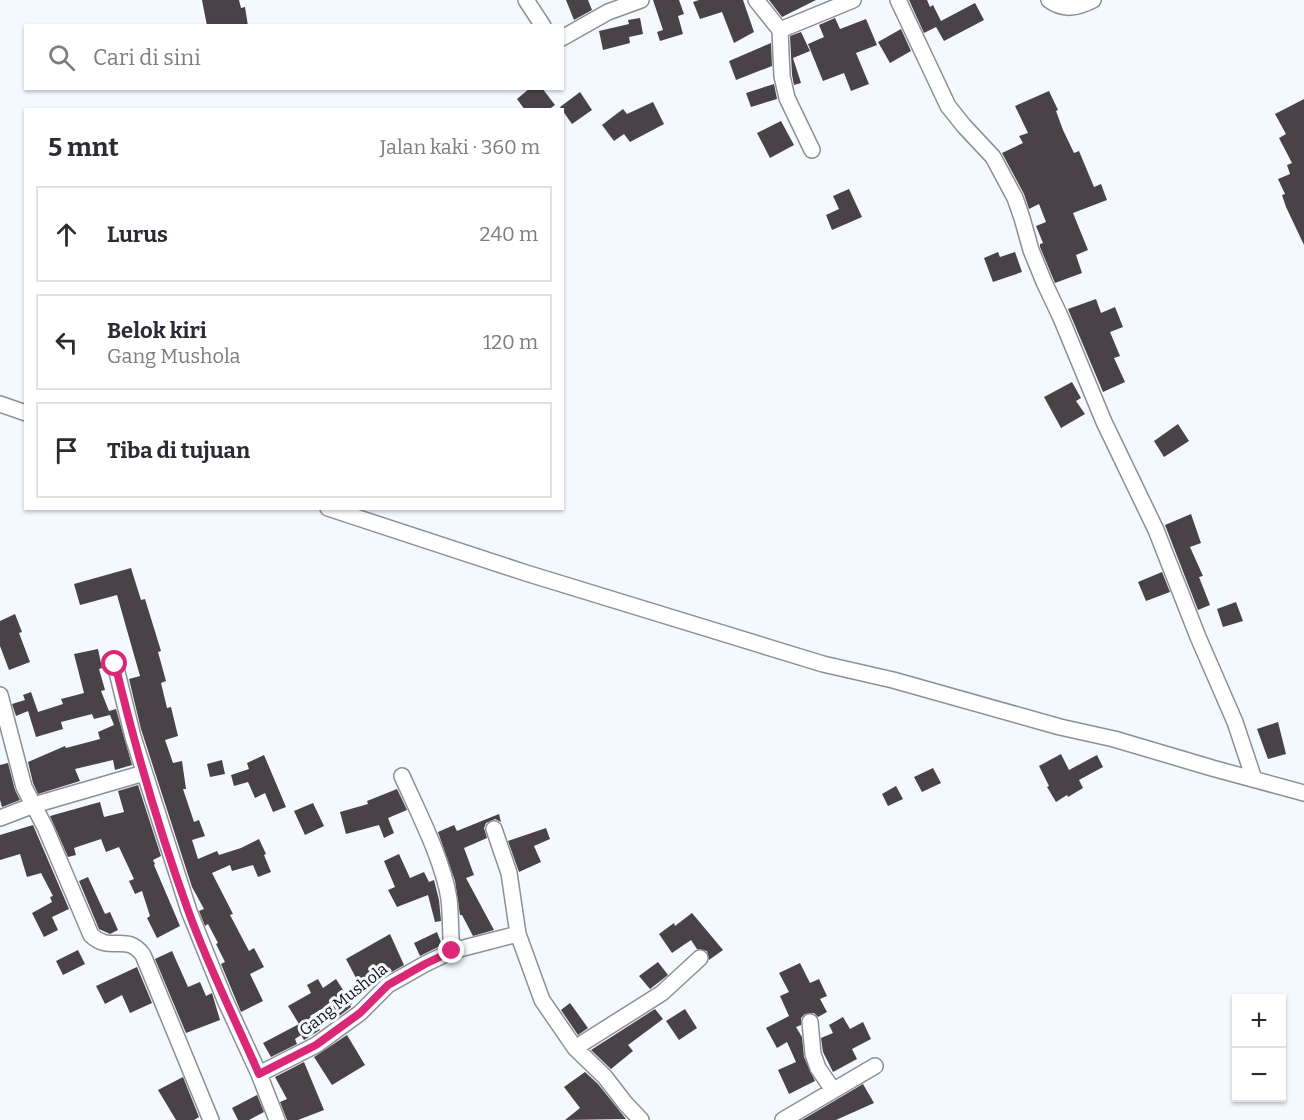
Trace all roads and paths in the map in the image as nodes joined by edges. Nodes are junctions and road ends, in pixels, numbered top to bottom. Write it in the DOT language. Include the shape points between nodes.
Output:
graph roads {
  1 [pos="526,0"];
  2 [pos="641,0"];
  3 [pos="756,0"];
  4 [pos="853,0"];
  5 [pos="898,0"];
  6 [pos="1049,0"];
  7 [pos="1093,0"];
  8 [pos="542,24"];
  9 [pos="780,30"];
  10 [pos="564,37"];
  11 [pos="812,150"];
  12 [pos="0,404"];
  13 [pos="24,412"];
  14 [pos="334,510"];
  15 [pos="115,664"];
  16 [pos="0,695"];
  17 [pos="144,773"];
  18 [pos="402,776"];
  19 [pos="1254,779"];
  20 [pos="1304,793"];
  21 [pos="34,805"];
  22 [pos="0,818"];
  23 [pos="494,829"];
  24 [pos="518,934"];
  25 [pos="452,951"];
  26 [pos="700,958"];
  27 [pos="810,1022"];
  28 [pos="576,1048"];
  29 [pos="876,1066"];
  30 [pos="259,1074"];
  31 [pos="832,1090"];
  32 [pos="211,1120"];
  33 [pos="278,1120"];
  34 [pos="641,1120"];
  35 [pos="783,1120"];
  1 -- 8 [label="street"];
  2 -- 10 [label="street" via="608,12"];
  3 -- 9 [label="street"];
  4 -- 9 [label="street"];
  5 -- 19 [label="street" via="948,106 993,157 1015,198 1044,282 1156,530"];
  6 -- 7 [label="street" via="1061,8 1071,8"];
  9 -- 11 [label="street" via="787,98"];
  12 -- 13 [label="street"];
  14 -- 19 [label="street" via="823,664"];
  15 -- 17 [label="street"];
  16 -- 21 [label="street" via="24,787"];
  17 -- 21 [label="street"];
  17 -- 30 [label="street" via="189,911"];
  18 -- 25 [label="street" via="445,882"];
  19 -- 20 [label="street"];
  21 -- 22 [label="street"];
  21 -- 32 [label="street" via="92,935 106,944 129,943 143,955"];
  23 -- 24 [label="street" via="509,873"];
  24 -- 25 [label="street, Gang Mushola"];
  24 -- 28 [label="street" via="542,1000"];
  25 -- 30 [label="street, Gang Mushola" via="388,985 360,1013 316,1045"];
  26 -- 28 [label="street" via="662,993"];
  27 -- 31 [label="street" via="813,1054"];
  28 -- 34 [label="street"];
  29 -- 31 [label="street"];
  30 -- 33 [label="street"];
  31 -- 35 [label="street"];
}
